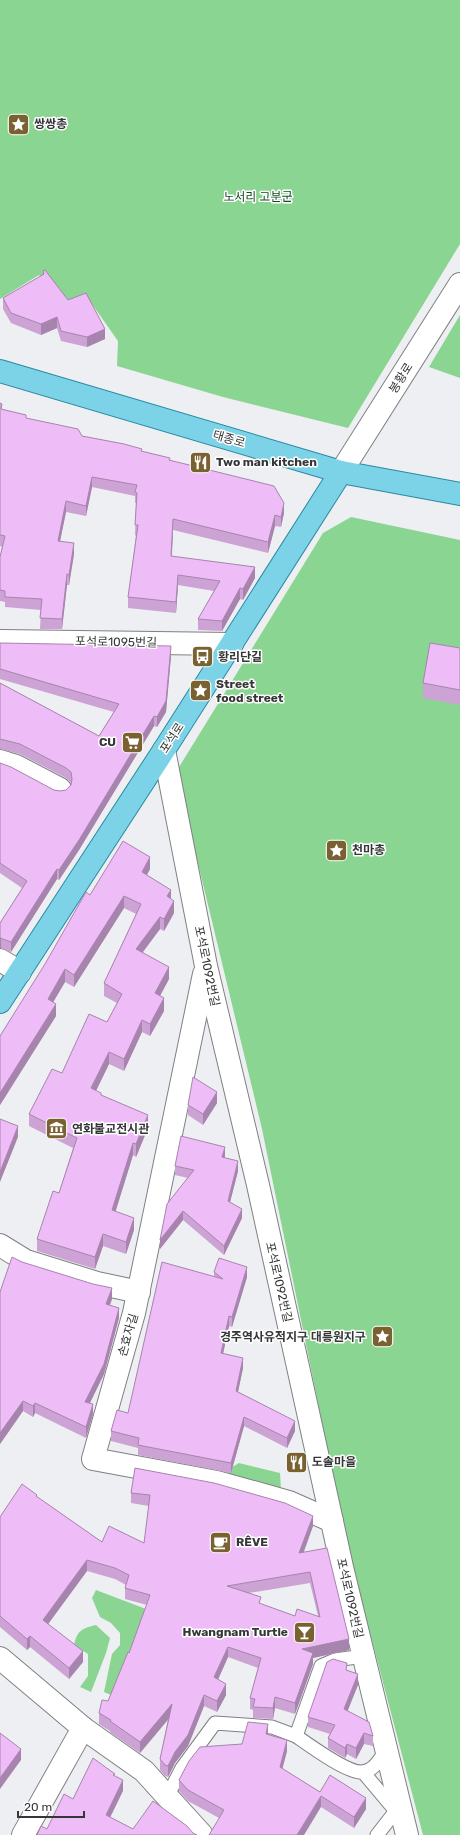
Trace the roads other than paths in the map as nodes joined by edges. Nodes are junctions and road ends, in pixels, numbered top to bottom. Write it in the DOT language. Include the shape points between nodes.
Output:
graph roads {
  1 [pos="460,284"];
  2 [pos="0,371"];
  3 [pos="341,472"];
  4 [pos="460,494"];
  5 [pos="0,641"];
  6 [pos="232,644"];
  7 [pos="164,750"];
  8 [pos="0,761"];
  9 [pos="60,789"];
  10 [pos="0,960"];
  11 [pos="206,966"];
  12 [pos="20,972"];
  13 [pos="0,1002"];
  14 [pos="0,1245"];
  15 [pos="139,1292"];
  16 [pos="332,1521"];
  17 [pos="364,1656"];
  18 [pos="0,1658"];
  19 [pos="83,1728"];
  20 [pos="296,1736"];
  21 [pos="386,1750"];
  22 [pos="363,1772"];
  23 [pos="167,1797"];
  24 [pos="402,1822"];
  25 [pos="23,1835"];
  26 [pos="202,1835"];
  27 [pos="377,1835"];
  1 -- 3 [label="street, 봉황로"];
  2 -- 3 [label="main road, 태종로"];
  3 -- 4 [label="main road, 태종로"];
  3 -- 6 [label="main road, 포석로"];
  5 -- 6 [label="street, 포석로1095번길"];
  6 -- 7 [label="main road, 포석로"];
  7 -- 11 [label="street, 포석로1092번길"];
  7 -- 12 [label="main road, 포석로"];
  8 -- 9 [label="street" via="16,766"];
  10 -- 12 [label="street"];
  11 -- 15 [label="street, 손효자길"];
  11 -- 16 [label="street, 포석로1092번길" via="258,1185"];
  12 -- 13 [label="main road, 포석로"];
  14 -- 15 [label="street" via="26,1260 97,1283"];
  15 -- 16 [label="street, 손효자길" via="93,1459 217,1482 289,1502"];
  16 -- 17 [label="street, 포석로1092번길"];
  17 -- 20 [label="lane" via="335,1660 321,1666"];
  17 -- 21 [label="street, 포석로1092번길"];
  18 -- 19 [label="street"];
  19 -- 23 [label="street" via="144,1772"];
  19 -- 25 [label="street"];
  20 -- 22 [label="lane" via="354,1771"];
  20 -- 23 [label="lane" via="272,1727 215,1723 182,1768"];
  21 -- 22 [label="lane" via="376,1764"];
  21 -- 24 [label="street, 포석로1092번길"];
  22 -- 24 [label="lane"];
  23 -- 26 [label="street"];
  24 -- 27 [label="lane"];
}
